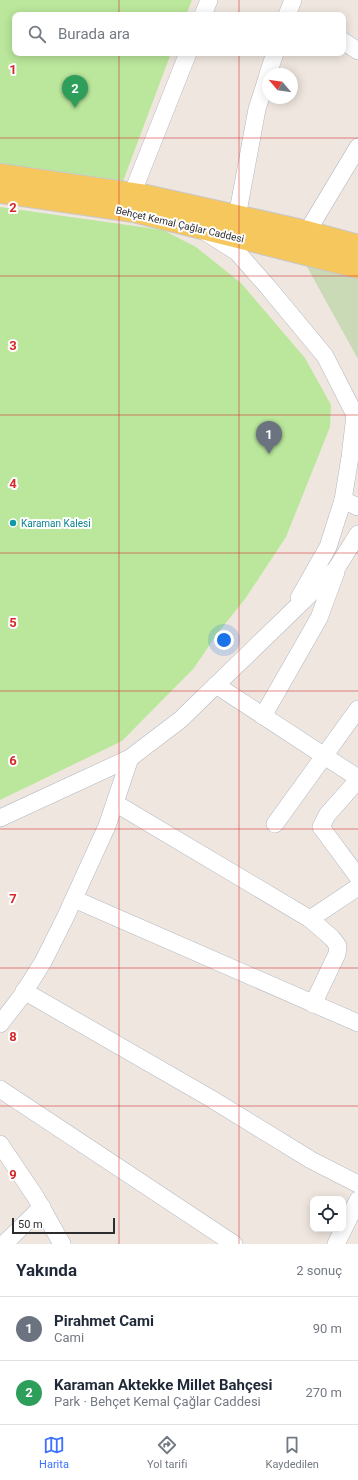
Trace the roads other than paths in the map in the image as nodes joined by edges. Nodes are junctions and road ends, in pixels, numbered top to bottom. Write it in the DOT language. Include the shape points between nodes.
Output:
graph roads {
  1 [pos="209,0"];
  2 [pos="204,12"];
  3 [pos="346,43"];
  4 [pos="358,51"];
  5 [pos="187,56"];
  6 [pos="274,56"];
  7 [pos="270,68"];
  8 [pos="262,94"];
  9 [pos="358,147"];
  10 [pos="0,176"];
  11 [pos="0,192"];
  12 [pos="132,194"];
  13 [pos="237,217"];
  14 [pos="197,226"];
  15 [pos="307,232"];
  16 [pos="358,246"];
  17 [pos="358,267"];
  18 [pos="356,412"];
  19 [pos="351,504"];
  20 [pos="358,534"];
  21 [pos="338,566"];
  22 [pos="288,616"];
  23 [pos="216,685"];
  24 [pos="358,709"];
  25 [pos="263,716"];
  26 [pos="324,756"];
  27 [pos="130,758"];
  28 [pos="358,779"];
  29 [pos="115,803"];
  30 [pos="0,818"];
  31 [pos="275,824"];
  32 [pos="358,877"];
  33 [pos="358,887"];
  34 [pos="74,899"];
  35 [pos="310,919"];
  36 [pos="24,991"];
  37 [pos="313,1004"];
  38 [pos="358,1023"];
  39 [pos="0,1024"];
  40 [pos="0,1088"];
  41 [pos="0,1144"];
  42 [pos="358,1184"];
  43 [pos="358,1200"];
  44 [pos="42,1207"];
  45 [pos="4,1244"];
  46 [pos="62,1244"];
  47 [pos="234,1244"];
  48 [pos="336,1244"];
  1 -- 2 [label="street"];
  3 -- 4 [label="street"];
  5 -- 12 [label="street"];
  6 -- 7 [label="street"];
  8 -- 13 [label="street"];
  9 -- 15 [label="street"];
  10 -- 12 [label="main road, Behçet Kemal Çağlar Caddesi"];
  11 -- 14 [label="main road, Behçet Kemal Çağlar Caddesi" via="134,211"];
  12 -- 13 [label="main road, Behçet Kemal Çağlar Caddesi"];
  13 -- 15 [label="main road, Behçet Kemal Çağlar Caddesi"];
  14 -- 17 [label="main road, Behçet Kemal Çağlar Caddesi"];
  14 -- 18 [label="street" via="237,252 268,286 325,356"];
  15 -- 16 [label="main road, Behçet Kemal Çağlar Caddesi"];
  18 -- 19 [label="street" via="350,456"];
  19 -- 22 [label="street"];
  20 -- 21 [label="street"];
  21 -- 22 [label="street"];
  21 -- 25 [label="street" via="319,618"];
  22 -- 23 [label="street"];
  23 -- 25 [label="street"];
  23 -- 27 [label="street" via="180,720"];
  24 -- 26 [label="street"];
  25 -- 26 [label="street"];
  26 -- 28 [label="street"];
  26 -- 31 [label="street"];
  27 -- 29 [label="street"];
  27 -- 30 [label="street"];
  28 -- 32 [label="street" via="327,815 321,827"];
  29 -- 34 [label="street"];
  29 -- 35 [label="street"];
  33 -- 35 [label="street"];
  34 -- 36 [label="street" via="43,962"];
  34 -- 37 [label="street"];
  35 -- 37 [label="street" via="338,946 337,954"];
  36 -- 39 [label="street"];
  36 -- 42 [label="street" via="210,1098 311,1160"];
  37 -- 38 [label="street"];
  40 -- 47 [label="street"];
  41 -- 44 [label="street"];
  43 -- 48 [label="street"];
  44 -- 45 [label="street"];
  44 -- 46 [label="street"];
}
